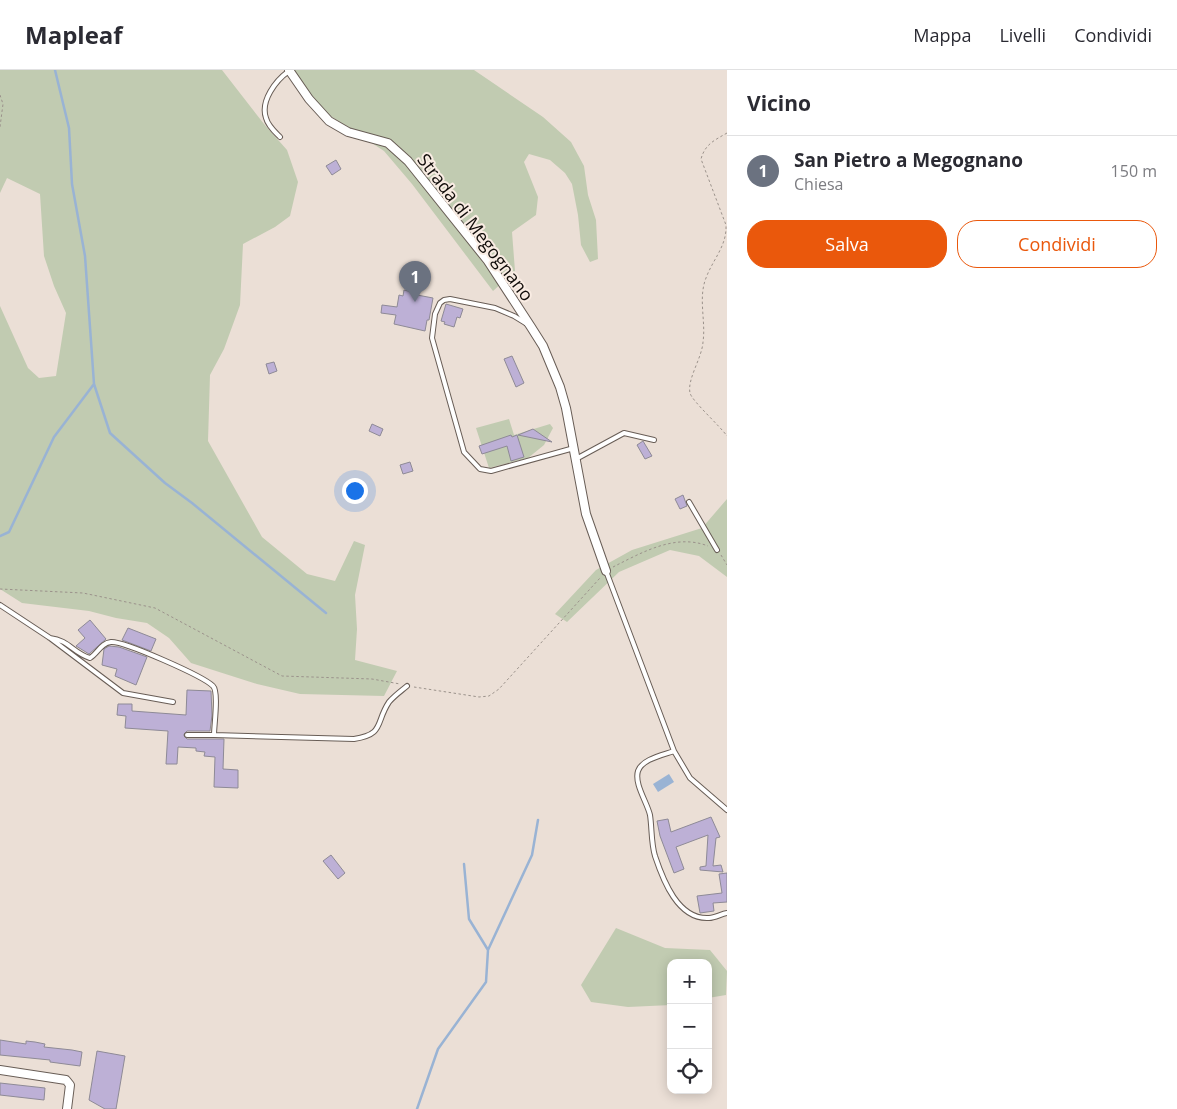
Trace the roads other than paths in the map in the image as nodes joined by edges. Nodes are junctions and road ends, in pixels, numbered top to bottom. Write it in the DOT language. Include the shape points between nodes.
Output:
graph roads {
  1 [pos="289,70"];
  2 [pos="280,137"];
  3 [pos="531,327"];
  4 [pos="654,440"];
  5 [pos="574,448"];
  6 [pos="576,458"];
  7 [pos="689,502"];
  8 [pos="717,550"];
  9 [pos="606,570"];
  10 [pos="0,605"];
  11 [pos="50,638"];
  12 [pos="406,686"];
  13 [pos="173,702"];
  14 [pos="187,735"];
  15 [pos="214,735"];
  16 [pos="674,751"];
  17 [pos="727,810"];
  18 [pos="727,913"];
  19 [pos="0,1070"];
  20 [pos="67,1109"];
  1 -- 2 [label="lane" via="272,90 265,112"];
  1 -- 3 [label="street, Strada di Megognano" via="329,121 348,132 388,143 408,160 488,261"];
  3 -- 5 [label="street, Strada di Megognano" via="543,346 560,387"];
  3 -- 5 [label="lane" via="514,316 481,304 450,299 440,304 435,314 432,338 464,452 480,469 491,471"];
  4 -- 6 [label="lane" via="624,433"];
  5 -- 6 [label="street, Strada di Megognano"];
  6 -- 9 [label="street, Strada di Megognano" via="586,514"];
  7 -- 8 [label="lane"];
  9 -- 16 [label="lane"];
  10 -- 11 [label="lane"];
  11 -- 13 [label="lane" via="123,693"];
  11 -- 15 [label="lane" via="59,639 80,655 90,658 104,644 119,642 156,656 213,686 216,693"];
  12 -- 15 [label="lane" via="389,702 375,733 367,737 354,740"];
  14 -- 15 [label="lane"];
  16 -- 17 [label="lane" via="690,778"];
  16 -- 18 [label="lane" via="645,762 638,770 655,855 665,881 686,912 709,918"];
  19 -- 20 [label="street" via="66,1080 70,1085"];
}
